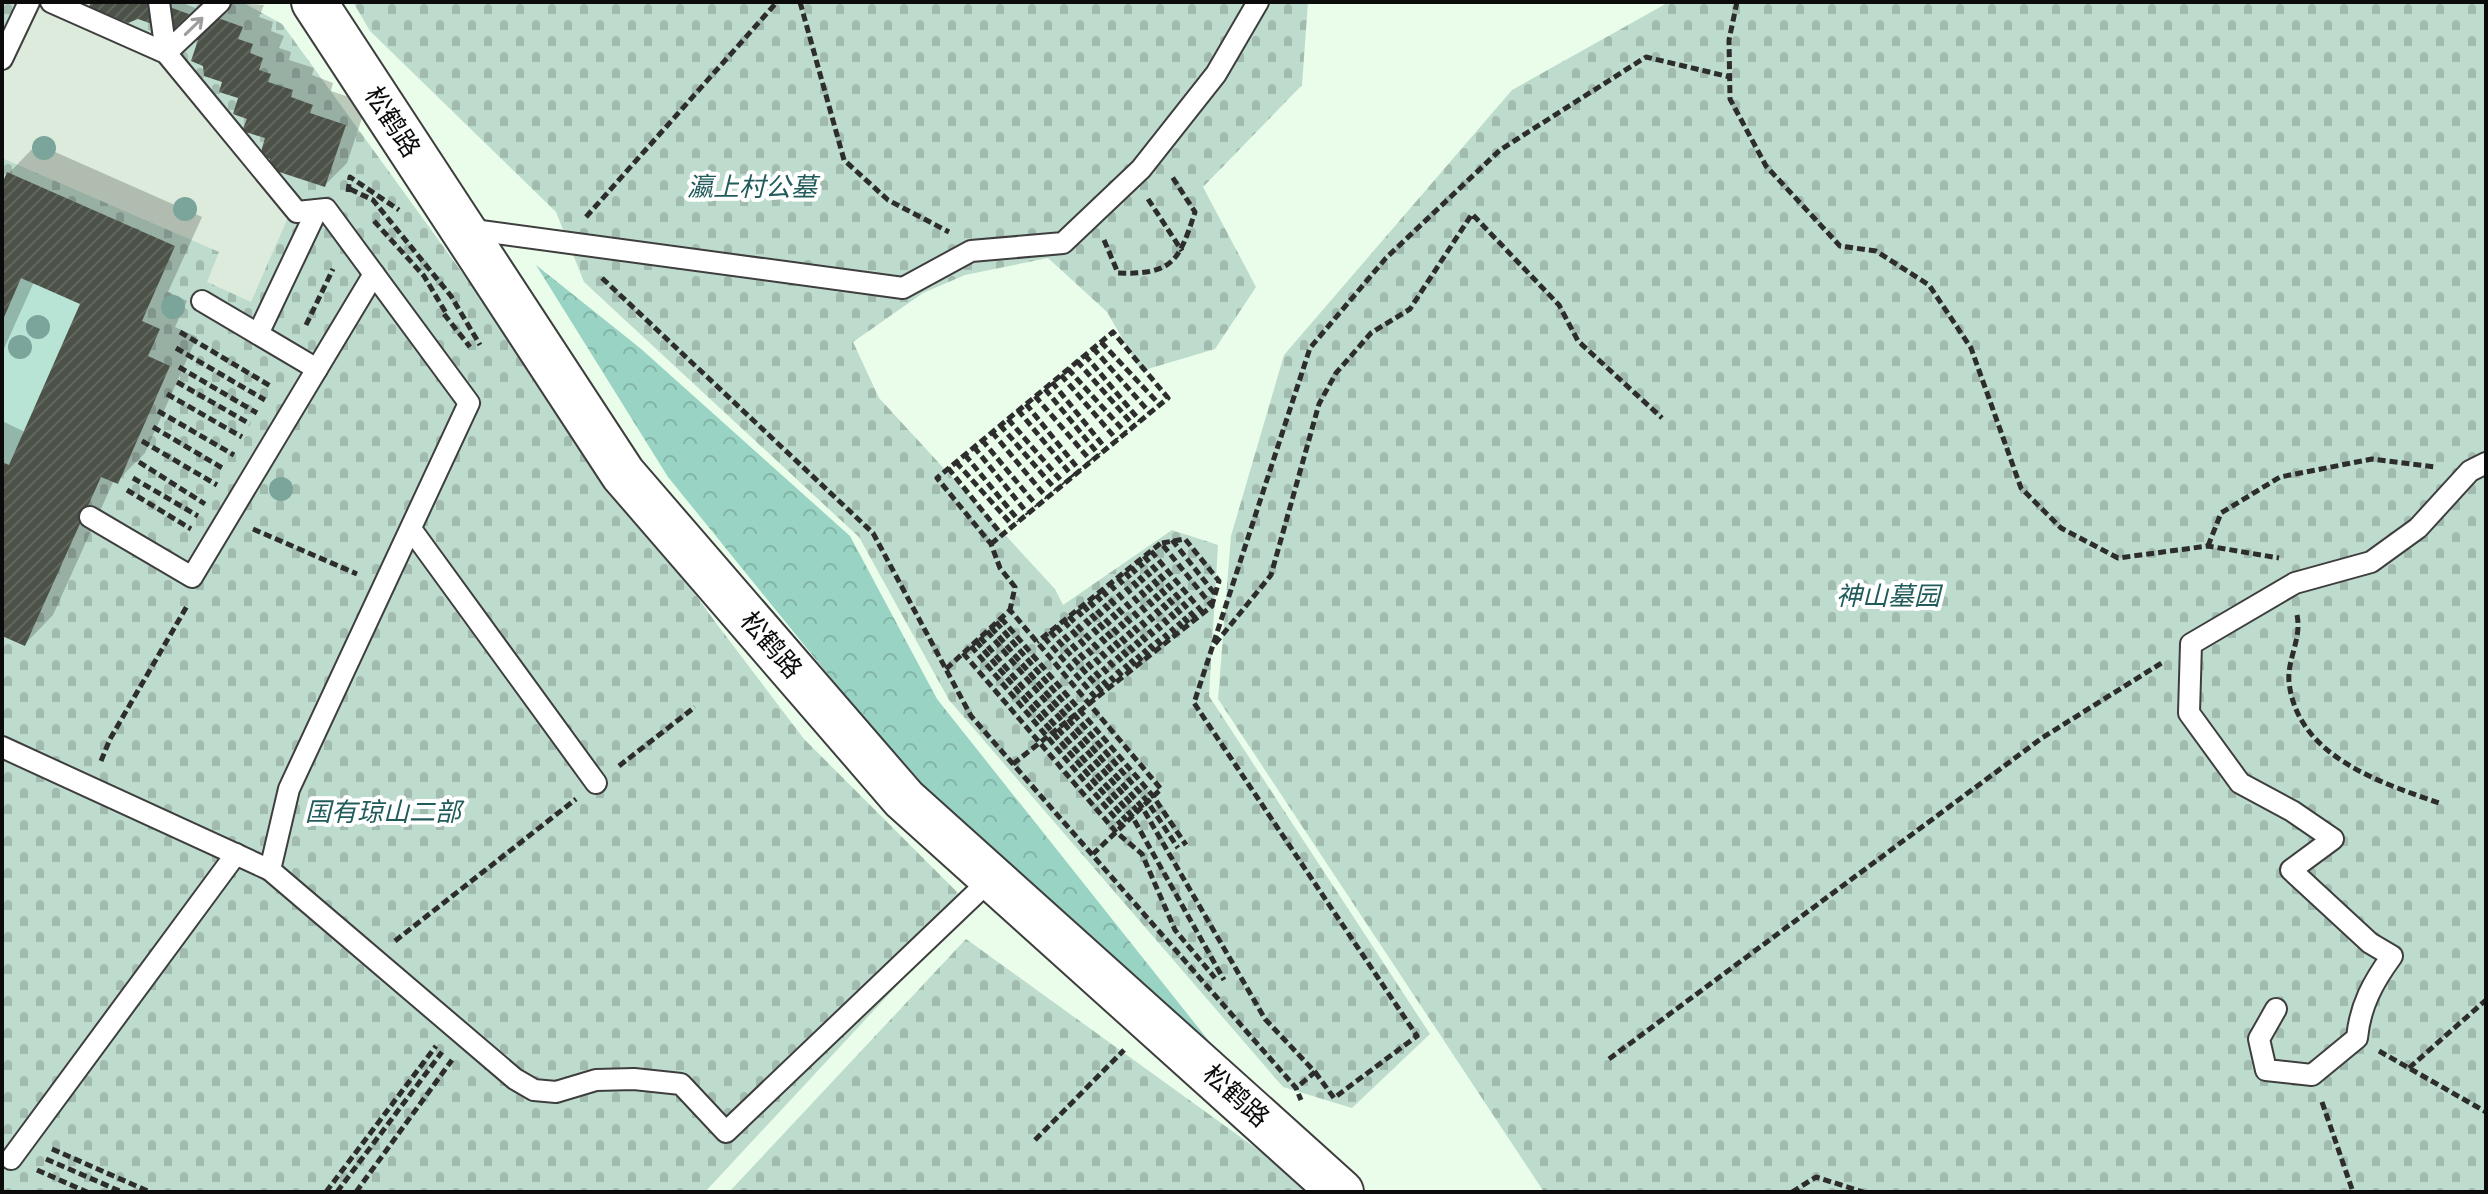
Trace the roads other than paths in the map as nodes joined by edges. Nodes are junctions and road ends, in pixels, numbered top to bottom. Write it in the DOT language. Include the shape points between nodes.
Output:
graph roads {
  1 [pos="29,2"];
  2 [pos="51,2"];
  3 [pos="159,2"];
  4 [pos="220,2"];
  5 [pos="1258,2"];
  6 [pos="325,5"];
  7 [pos="166,53"];
  8 [pos="2,59"];
  9 [pos="317,210"];
  10 [pos="443,238"];
  11 [pos="374,274"];
  12 [pos="202,301"];
  13 [pos="258,334"];
  14 [pos="317,369"];
  15 [pos="2478,467"];
  16 [pos="90,517"];
  17 [pos="411,529"];
  18 [pos="2,747"];
  19 [pos="596,783"];
  20 [pos="236,854"];
  21 [pos="270,870"];
  22 [pos="992,878"];
  23 [pos="2276,1009"];
  24 [pos="19,1148"];
  25 [pos="1341,1192"];
  1 -- 8 [label="lane"];
  2 -- 7 [label="lane"];
  3 -- 7 [label="lane"];
  7 -- 4 [label="lane, one-way"];
  5 -- 10 [label="lane" via="1216,74 1137,173 1063,243 971,251 903,288 564,242"];
  6 -- 10 [label="street, 松鹤路"];
  7 -- 9 [label="lane" via="297,212"];
  9 -- 11 [label="lane" via="326,209"];
  9 -- 13 [label="lane"];
  10 -- 22 [label="street, 松鹤路" via="623,474 904,799"];
  11 -- 14 [label="lane"];
  11 -- 17 [label="lane" via="469,403"];
  12 -- 13 [label="lane"];
  13 -- 14 [label="lane"];
  14 -- 16 [label="lane" via="192,577"];
  15 -- 23 [label="lane" via="2418,528 2371,562 2295,583 2191,644 2189,713 2240,783 2333,839 2291,870 2370,943 2392,956 2359,1014 2357,1038 2312,1075 2266,1070 2259,1039"];
  17 -- 19 [label="lane"];
  17 -- 21 [label="lane" via="289,789"];
  18 -- 20 [label="lane"];
  20 -- 21 [label="lane"];
  20 -- 24 [label="lane"];
  21 -- 22 [label="lane" via="500,1069 534,1090 556,1092 596,1080 681,1084 726,1132"];
  22 -- 25 [label="street, 松鹤路"];
}
